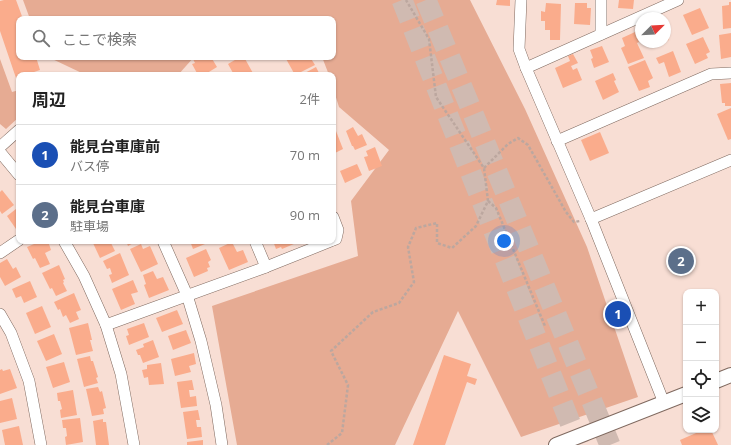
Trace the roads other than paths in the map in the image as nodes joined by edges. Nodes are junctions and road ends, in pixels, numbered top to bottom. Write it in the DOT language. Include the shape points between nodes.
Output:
graph roads {
  1 [pos="521,0"];
  2 [pos="601,0"];
  3 [pos="678,0"];
  4 [pos="601,34"];
  5 [pos="526,68"];
  6 [pos="731,73"];
  7 [pos="16,133"];
  8 [pos="557,141"];
  9 [pos="0,147"];
  10 [pos="0,152"];
  11 [pos="731,160"];
  12 [pos="16,171"];
  13 [pos="590,219"];
  14 [pos="336,225"];
  15 [pos="336,239"];
  16 [pos="16,242"];
  17 [pos="66,244"];
  18 [pos="164,244"];
  19 [pos="256,244"];
  20 [pos="325,244"];
  21 [pos="0,253"];
  22 [pos="266,268"];
  23 [pos="187,295"];
  24 [pos="0,314"];
  25 [pos="106,325"];
  26 [pos="731,375"];
  27 [pos="719,381"];
  28 [pos="683,395"];
  29 [pos="664,403"];
  30 [pos="41,445"];
  31 [pos="134,445"];
  32 [pos="222,445"];
  33 [pos="556,445"];
  1 -- 5 [label="street" via="519,49"];
  2 -- 4 [label="street"];
  3 -- 4 [label="street"];
  4 -- 5 [label="street"];
  5 -- 8 [label="street"];
  6 -- 8 [label="street" via="711,74"];
  7 -- 9 [label="street"];
  8 -- 13 [label="street"];
  10 -- 12 [label="street"];
  11 -- 13 [label="street"];
  13 -- 29 [label="street"];
  14 -- 15 [label="street"];
  16 -- 21 [label="street"];
  17 -- 25 [label="street" via="84,276"];
  18 -- 23 [label="street"];
  19 -- 22 [label="street"];
  20 -- 22 [label="street"];
  22 -- 23 [label="street"];
  23 -- 25 [label="street"];
  23 -- 32 [label="street" via="216,405"];
  24 -- 30 [label="street" via="11,333 29,381"];
  25 -- 31 [label="street" via="121,374"];
  26 -- 27 [label="street"];
  28 -- 29 [label="street"];
  29 -- 33 [label="street"];
}
